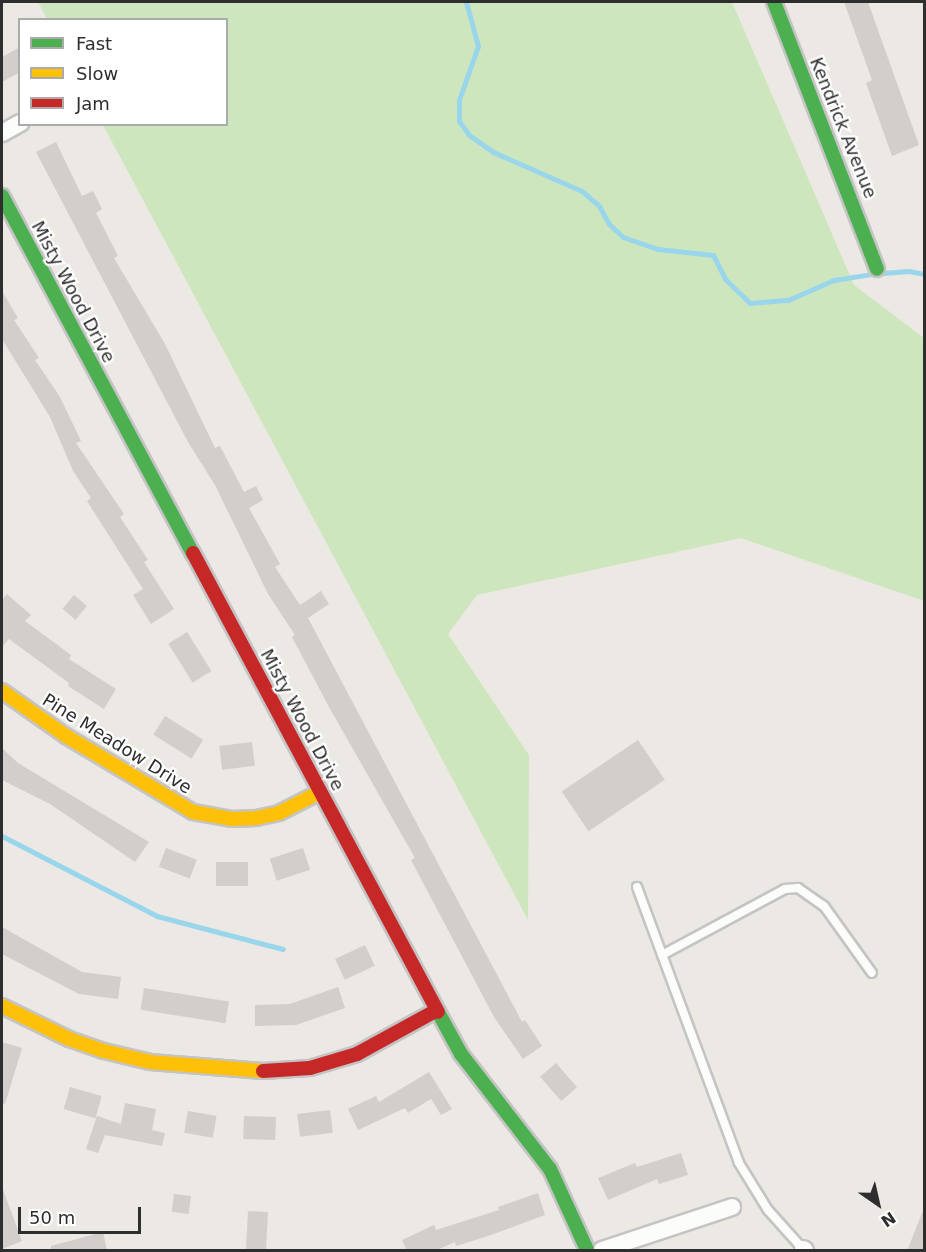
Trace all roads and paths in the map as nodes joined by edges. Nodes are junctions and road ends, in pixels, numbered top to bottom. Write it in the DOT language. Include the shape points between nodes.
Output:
graph roads {
  1 [pos="774,2"];
  2 [pos="18,124"];
  3 [pos="2,133"];
  4 [pos="2,196"];
  5 [pos="878,269"];
  6 [pos="2,692"];
  7 [pos="320,792"];
  8 [pos="637,887"];
  9 [pos="662,955"];
  10 [pos="872,973"];
  11 [pos="2,1006"];
  12 [pos="437,1010"];
  13 [pos="732,1208"];
  14 [pos="804,1250"];
  15 [pos="586,1251"];
  16 [pos="602,1251"];
  1 -- 5 [label="street, Kendrick Avenue"];
  2 -- 3 [label="street"];
  4 -- 7 [label="street, Misty Wood Drive"];
  6 -- 7 [label="street, Pine Meadow Drive" via="193,812 231,819 256,818 279,813"];
  7 -- 12 [label="street, Misty Wood Drive"];
  8 -- 9 [label="lane"];
  9 -- 10 [label="lane" via="785,889 798,888 824,906"];
  9 -- 14 [label="lane" via="739,1163 768,1210"];
  11 -- 12 [label="street" via="69,1039 104,1051 150,1062 273,1072 310,1068 357,1054"];
  12 -- 15 [label="street, Misty Wood Drive" via="467,1062 550,1169"];
  13 -- 16 [label="street"];
}
